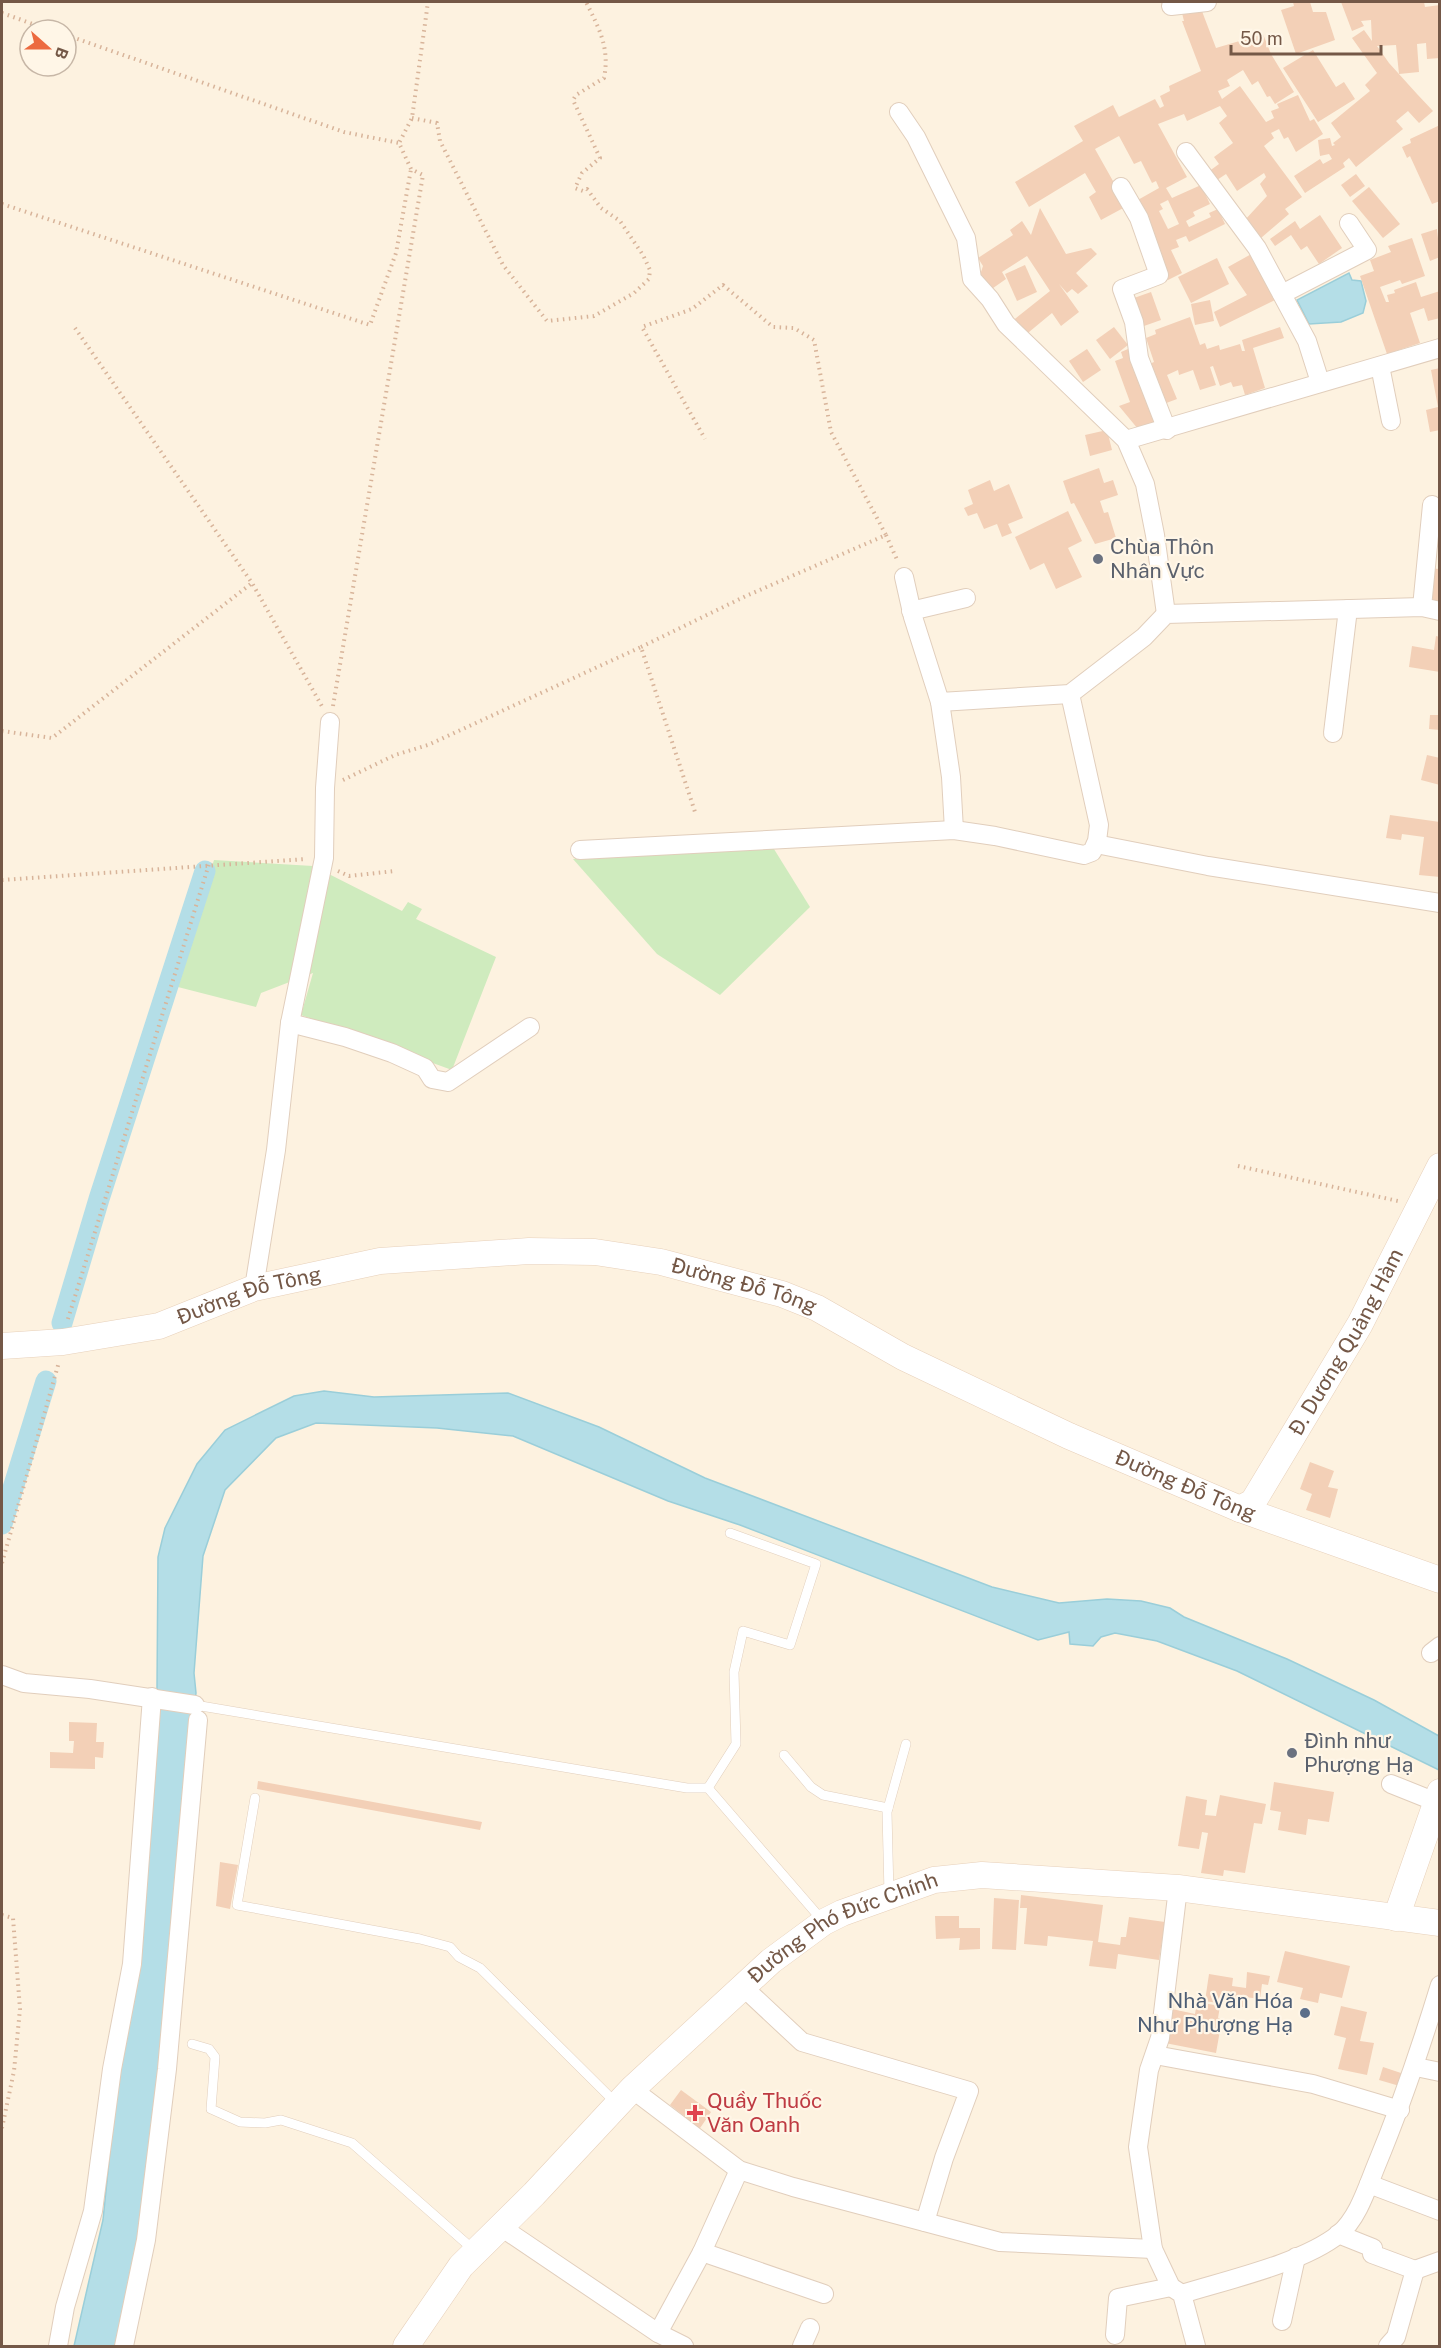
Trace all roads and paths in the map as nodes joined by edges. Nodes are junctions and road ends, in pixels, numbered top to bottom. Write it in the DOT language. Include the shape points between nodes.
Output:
graph roads {
  1 [pos="428,2"];
  2 [pos="586,2"];
  3 [pos="1207,2"];
  4 [pos="1171,6"];
  5 [pos="2,13"];
  6 [pos="18,19"];
  7 [pos="78,39"];
  8 [pos="899,112"];
  9 [pos="412,118"];
  10 [pos="399,143"];
  11 [pos="1186,152"];
  12 [pos="411,168"];
  13 [pos="1121,187"];
  14 [pos="2,204"];
  15 [pos="1349,223"];
  16 [pos="1282,294"];
  17 [pos="75,328"];
  18 [pos="1440,348"];
  19 [pos="1380,366"];
  20 [pos="1320,382"];
  21 [pos="1391,421"];
  22 [pos="1167,430"];
  23 [pos="705,439"];
  24 [pos="1126,440"];
  25 [pos="1432,505"];
  26 [pos="886,535"];
  27 [pos="904,577"];
  28 [pos="252,583"];
  29 [pos="966,598"];
  30 [pos="1348,609"];
  31 [pos="1431,609"];
  32 [pos="911,611"];
  33 [pos="1166,614"];
  34 [pos="641,647"];
  35 [pos="1070,694"];
  36 [pos="940,702"];
  37 [pos="330,722"];
  38 [pos="2,731"];
  39 [pos="1333,733"];
  40 [pos="325,788"];
  41 [pos="696,815"];
  42 [pos="954,830"];
  43 [pos="1096,844"];
  44 [pos="580,850"];
  45 [pos="324,858"];
  46 [pos="209,864"];
  47 [pos="395,871"];
  48 [pos="2,880"];
  49 [pos="1440,903"];
  50 [pos="290,1023"];
  51 [pos="530,1027"];
  52 [pos="1238,1166"];
  53 [pos="1440,1166"];
  54 [pos="1420,1205"];
  55 [pos="254,1288"];
  56 [pos="63,1342"];
  57 [pos="2,1346"];
  58 [pos="1240,1509"];
  59 [pos="730,1533"];
  60 [pos="2,1563"];
  61 [pos="1440,1580"];
  62 [pos="2,1675"];
  63 [pos="154,1697"];
  64 [pos="196,1712"];
  65 [pos="906,1744"];
  66 [pos="784,1755"];
  67 [pos="1391,1784"];
  68 [pos="708,1788"];
  69 [pos="1438,1795"];
  70 [pos="255,1798"];
  71 [pos="888,1808"];
  72 [pos="1178,1888"];
  73 [pos="889,1894"];
  74 [pos="2,1915"];
  75 [pos="1396,1918"];
  76 [pos="824,1922"];
  77 [pos="1440,1923"];
  78 [pos="1440,1985"];
  79 [pos="742,1986"];
  80 [pos="192,2044"];
  81 [pos="1155,2055"];
  82 [pos="1416,2067"];
  83 [pos="1440,2072"];
  84 [pos="625,2097"];
  85 [pos="1400,2110"];
  86 [pos="2,2128"];
  87 [pos="739,2170"];
  88 [pos="1369,2184"];
  89 [pos="1440,2211"];
  90 [pos="925,2222"];
  91 [pos="501,2227"];
  92 [pos="1338,2234"];
  93 [pos="1153,2249"];
  94 [pos="702,2252"];
  95 [pos="477,2253"];
  96 [pos="1296,2257"];
  97 [pos="1440,2261"];
  98 [pos="1415,2270"];
  99 [pos="1176,2291"];
  100 [pos="824,2294"];
  101 [pos="1282,2321"];
  102 [pos="810,2328"];
  103 [pos="658,2333"];
  104 [pos="1115,2335"];
  105 [pos="58,2346"];
  106 [pos="124,2346"];
  107 [pos="406,2346"];
  108 [pos="684,2346"];
  109 [pos="802,2346"];
  110 [pos="1196,2346"];
  111 [pos="1388,2346"];
  1 -- 9 [label="path"];
  2 -- 9 [label="path" via="608,60 604,78 573,100 600,158 582,173 575,188 587,189 601,208 620,221 643,255 650,270 649,279 634,293 594,316 547,321 503,265 440,141 437,123"];
  3 -- 4 [label="street"];
  5 -- 6 [label="path"];
  7 -- 10 [label="path" via="344,132"];
  8 -- 24 [label="street" via="916,137 966,238 972,279 1006,324"];
  9 -- 10 [label="path"];
  10 -- 12 [label="path"];
  11 -- 16 [label="street" via="1257,248"];
  12 -- 14 [label="path" via="396,253 370,325"];
  12 -- 37 [label="path" via="423,175"];
  13 -- 22 [label="street" via="1138,218 1159,275 1122,289 1134,322 1139,358"];
  15 -- 16 [label="street" via="1367,250"];
  16 -- 20 [label="street" via="1307,341"];
  17 -- 28 [label="path"];
  18 -- 19 [label="street"];
  19 -- 20 [label="street"];
  19 -- 21 [label="street"];
  20 -- 22 [label="street"];
  22 -- 24 [label="street"];
  23 -- 26 [label="path" via="642,327 692,309 723,285 772,327 794,327 814,340 831,432"];
  24 -- 33 [label="street" via="1145,484"];
  25 -- 31 [label="street"];
  26 -- 27 [label="path"];
  26 -- 34 [label="path"];
  27 -- 32 [label="street"];
  28 -- 37 [label="path"];
  28 -- 38 [label="path" via="52,738"];
  29 -- 32 [label="street"];
  30 -- 31 [label="street"];
  30 -- 33 [label="street"];
  30 -- 39 [label="street"];
  32 -- 36 [label="street"];
  33 -- 35 [label="street" via="1144,637"];
  34 -- 40 [label="path"];
  34 -- 41 [label="path"];
  35 -- 36 [label="street"];
  35 -- 43 [label="street" via="1099,825"];
  36 -- 42 [label="street"];
  37 -- 40 [label="street"];
  40 -- 45 [label="street"];
  42 -- 43 [label="street" via="1084,855 1092,852"];
  42 -- 44 [label="street"];
  43 -- 49 [label="street"];
  45 -- 46 [label="path"];
  45 -- 47 [label="path" via="332,868 349,876"];
  45 -- 50 [label="street"];
  46 -- 48 [label="path"];
  46 -- 56 [label="path"];
  50 -- 51 [label="street" via="392,1053 425,1068 434,1088"];
  50 -- 55 [label="street" via="276,1149"];
  52 -- 54 [label="path"];
  53 -- 54 [label="main road, Đ. Dương Quảng Hàm"];
  54 -- 58 [label="main road, Đ. Dương Quảng Hàm" via="1360,1324 1253,1502"];
  55 -- 56 [label="main road, Đường Đỗ Tông" via="159,1326"];
  55 -- 58 [label="main road, Đường Đỗ Tông" via="380,1261 529,1251 595,1252 660,1262 746,1282 817,1308 903,1358 1069,1436"];
  56 -- 57 [label="main road, Đường Đỗ Tông"];
  56 -- 60 [label="path"];
  58 -- 61 [label="main road, Đường Đỗ Tông"];
  59 -- 68 [label="lane" via="816,1564 790,1646 743,1631 734,1672 736,1744"];
  62 -- 63 [label="street" via="24,1683"];
  63 -- 64 [label="street"];
  63 -- 105 [label="street" via="132,1964 112,2069 93,2211 65,2307"];
  64 -- 68 [label="lane" via="687,1788"];
  64 -- 106 [label="street" via="167,2069 146,2240"];
  65 -- 71 [label="lane"];
  66 -- 71 [label="lane" via="811,1787 823,1795"];
  67 -- 69 [label="street"];
  68 -- 76 [label="lane"];
  69 -- 75 [label="main road"];
  70 -- 84 [label="lane" via="237,1905 450,1947 459,1957 480,1968"];
  71 -- 73 [label="lane"];
  72 -- 73 [label="main road, Đường Phó Đức Chính" via="982,1875 934,1880"];
  72 -- 75 [label="main road, Đường Phó Đức Chính"];
  72 -- 81 [label="street"];
  73 -- 76 [label="main road, Đường Phó Đức Chính"];
  74 -- 86 [label="path" via="13,1918 20,2009 14,2071"];
  75 -- 77 [label="main road, Đường Phó Đức Chính"];
  76 -- 79 [label="main road, Đường Phó Đức Chính"];
  78 -- 82 [label="street"];
  79 -- 84 [label="main road, Đường Phó Đức Chính"];
  79 -- 90 [label="street" via="802,2042 969,2091"];
  80 -- 95 [label="lane" via="209,2049 214,2057 211,2109 240,2122 281,2120 352,2143"];
  81 -- 85 [label="street" via="1313,2084"];
  81 -- 93 [label="street" via="1149,2070 1138,2147"];
  82 -- 83 [label="street"];
  82 -- 85 [label="street"];
  84 -- 87 [label="street"];
  84 -- 91 [label="main road, Đường Phó Đức Chính"];
  85 -- 88 [label="street"];
  87 -- 90 [label="street"];
  87 -- 94 [label="street"];
  88 -- 89 [label="street"];
  88 -- 92 [label="street" via="1358,2208"];
  90 -- 93 [label="street" via="1000,2242"];
  91 -- 95 [label="main road, Đường Phó Đức Chính"];
  91 -- 103 [label="street"];
  92 -- 96 [label="street"];
  92 -- 98 [label="street" via="1373,2248 1372,2254"];
  93 -- 99 [label="street"];
  94 -- 100 [label="street"];
  94 -- 103 [label="street"];
  95 -- 107 [label="main road, Đường Phó Đức Chính" via="461,2266"];
  96 -- 99 [label="street"];
  96 -- 101 [label="street"];
  97 -- 98 [label="street"];
  98 -- 111 [label="street" via="1396,2337"];
  99 -- 104 [label="street" via="1118,2298"];
  99 -- 110 [label="street"];
  102 -- 109 [label="street"];
  103 -- 108 [label="street"];
}
